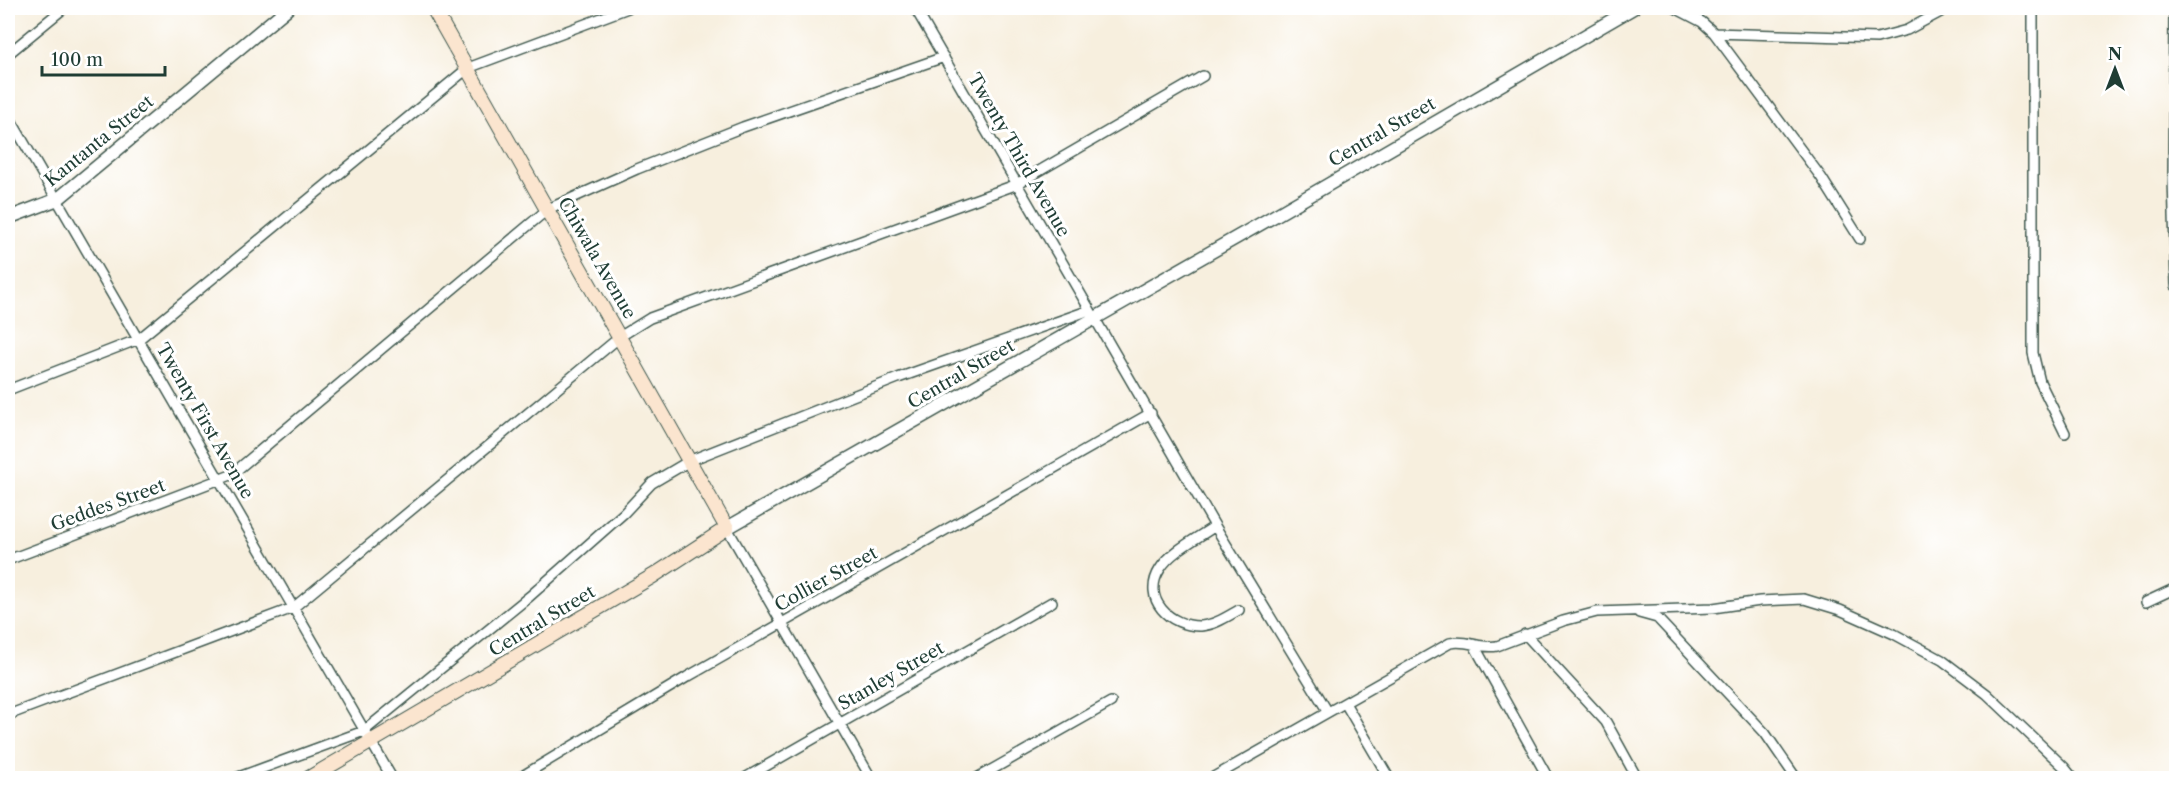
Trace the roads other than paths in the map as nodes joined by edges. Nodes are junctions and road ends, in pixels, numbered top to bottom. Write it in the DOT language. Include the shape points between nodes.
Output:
graph roads {
  1 [pos="63,8"];
  2 [pos="288,8"];
  3 [pos="433,8"];
  4 [pos="628,8"];
  5 [pos="915,8"];
  6 [pos="1633,8"];
  7 [pos="1675,8"];
  8 [pos="1948,8"];
  9 [pos="2033,8"];
  10 [pos="2175,8"];
  11 [pos="1714,33"];
  12 [pos="8,54"];
  13 [pos="944,57"];
  14 [pos="468,68"];
  15 [pos="1203,76"];
  16 [pos="8,115"];
  17 [pos="2175,176"];
  18 [pos="1015,184"];
  19 [pos="58,199"];
  20 [pos="548,209"];
  21 [pos="8,218"];
  22 [pos="1860,240"];
  23 [pos="2176,286"];
  24 [pos="1093,314"];
  25 [pos="621,336"];
  26 [pos="139,339"];
  27 [pos="8,390"];
  28 [pos="1151,413"];
  29 [pos="2065,433"];
  30 [pos="691,459"];
  31 [pos="220,482"];
  32 [pos="1215,526"];
  33 [pos="727,528"];
  34 [pos="8,560"];
  35 [pos="2176,588"];
  36 [pos="1053,602"];
  37 [pos="2146,603"];
  38 [pos="293,608"];
  39 [pos="1239,610"];
  40 [pos="1628,610"];
  41 [pos="782,622"];
  42 [pos="1525,634"];
  43 [pos="1474,645"];
  44 [pos="1110,702"];
  45 [pos="1345,703"];
  46 [pos="1328,712"];
  47 [pos="8,715"];
  48 [pos="841,724"];
  49 [pos="367,737"];
  50 [pos="1229,774"];
  51 [pos="236,778"];
  52 [pos="309,778"];
  53 [pos="392,778"];
  54 [pos="519,778"];
  55 [pos="745,778"];
  56 [pos="871,778"];
  57 [pos="977,778"];
  58 [pos="1212,778"];
  59 [pos="1389,778"];
  60 [pos="1548,778"];
  61 [pos="1638,778"];
  62 [pos="1797,778"];
  63 [pos="2073,778"];
  1 -- 12 [label="street"];
  2 -- 19 [label="street, Kantanta Street"];
  3 -- 14 [label="main road, Chiwala Avenue"];
  4 -- 14 [label="street"];
  5 -- 13 [label="street, Twenty Third Avenue"];
  6 -- 24 [label="street, Central Street"];
  7 -- 11 [label="street"];
  8 -- 11 [label="street" via="1907,30 1877,38"];
  9 -- 29 [label="street" via="2033,352 2040,382"];
  10 -- 17 [label="street"];
  11 -- 22 [label="street" via="1821,177"];
  13 -- 18 [label="street, Twenty Third Avenue"];
  13 -- 20 [label="street, Geddes Street" via="733,132"];
  14 -- 20 [label="main road, Chiwala Avenue"];
  14 -- 26 [label="street"];
  15 -- 18 [label="street"];
  16 -- 19 [label="street, Twenty First Avenue"];
  17 -- 23 [label="street"];
  18 -- 24 [label="street, Twenty Third Avenue"];
  18 -- 25 [label="street" via="650,318"];
  19 -- 21 [label="street, Kantanta Street"];
  19 -- 26 [label="street, Twenty First Avenue"];
  20 -- 25 [label="main road, Chiwala Avenue"];
  20 -- 31 [label="street, Geddes Street"];
  24 -- 28 [label="street, Twenty Third Avenue"];
  24 -- 30 [label="street" via="909,374"];
  24 -- 33 [label="street, Central Street"];
  25 -- 30 [label="main road, Chiwala Avenue"];
  25 -- 38 [label="street"];
  26 -- 27 [label="street"];
  26 -- 31 [label="street, Twenty First Avenue"];
  28 -- 32 [label="street, Twenty Third Avenue"];
  28 -- 41 [label="street, Collier Street"];
  30 -- 33 [label="main road, Chiwala Avenue"];
  30 -- 49 [label="street" via="652,483 624,513"];
  31 -- 34 [label="street, Geddes Street"];
  31 -- 38 [label="street, Twenty First Avenue"];
  32 -- 39 [label="street" via="1162,566 1156,579 1156,598 1171,620 1192,625 1211,624"];
  32 -- 46 [label="street, Twenty Third Avenue"];
  33 -- 41 [label="street"];
  33 -- 49 [label="main road, Central Street" via="653,576"];
  35 -- 37 [label="street"];
  36 -- 48 [label="street, Stanley Street"];
  38 -- 47 [label="street"];
  38 -- 49 [label="street, Twenty First Avenue"];
  40 -- 42 [label="street" via="1597,612"];
  40 -- 62 [label="street" via="1657,618 1765,733"];
  40 -- 63 [label="street" via="1713,608 1804,599 1840,610 1942,660 1987,694"];
  41 -- 48 [label="street"];
  41 -- 54 [label="street, Collier Street"];
  42 -- 43 [label="street" via="1497,646"];
  42 -- 61 [label="street" via="1606,722"];
  43 -- 45 [label="street" via="1461,640 1450,643"];
  43 -- 60 [label="street"];
  44 -- 57 [label="street"];
  45 -- 46 [label="street"];
  45 -- 59 [label="street"];
  46 -- 50 [label="street"];
  48 -- 55 [label="street, Stanley Street"];
  48 -- 56 [label="street"];
  49 -- 51 [label="street"];
  49 -- 52 [label="main road, Central Street"];
  49 -- 53 [label="street, Twenty First Avenue"];
  50 -- 58 [label="street"];
}
